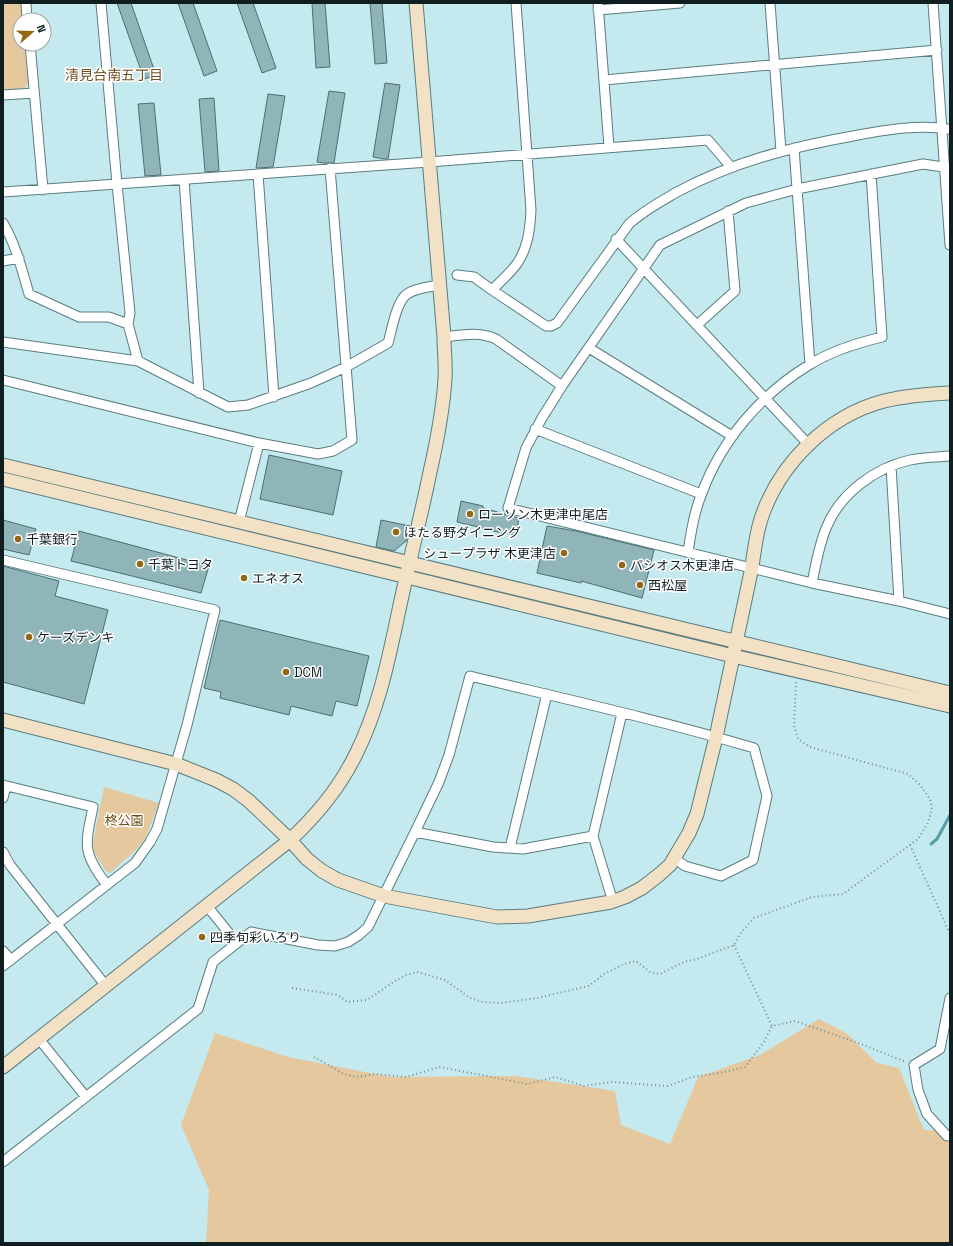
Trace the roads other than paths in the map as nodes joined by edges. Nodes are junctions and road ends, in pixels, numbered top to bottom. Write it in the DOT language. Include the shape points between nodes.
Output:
graph roads {
  1 [pos="102,3"];
  2 [pos="416,3"];
  3 [pos="516,3"];
  4 [pos="680,3"];
  5 [pos="770,3"];
  6 [pos="934,3"];
  7 [pos="598,7"];
  8 [pos="937,50"];
  9 [pos="31,52"];
  10 [pos="775,64"];
  11 [pos="604,80"];
  12 [pos="34,93"];
  13 [pos="3,95"];
  14 [pos="946,128"];
  15 [pos="609,147"];
  16 [pos="794,148"];
  17 [pos="781,151"];
  18 [pos="526,154"];
  19 [pos="429,162"];
  20 [pos="731,167"];
  21 [pos="330,168"];
  22 [pos="947,168"];
  23 [pos="258,174"];
  24 [pos="871,174"];
  25 [pos="184,179"];
  26 [pos="117,184"];
  27 [pos="797,189"];
  28 [pos="44,190"];
  29 [pos="3,192"];
  30 [pos="728,211"];
  31 [pos="3,223"];
  32 [pos="616,239"];
  33 [pos="950,245"];
  34 [pos="18,258"];
  35 [pos="3,261"];
  36 [pos="644,269"];
  37 [pos="457,275"];
  38 [pos="439,285"];
  39 [pos="492,290"];
  40 [pos="128,324"];
  41 [pos="697,325"];
  42 [pos="444,337"];
  43 [pos="3,342"];
  44 [pos="589,348"];
  45 [pos="138,361"];
  46 [pos="810,364"];
  47 [pos="346,367"];
  48 [pos="3,380"];
  49 [pos="562,386"];
  50 [pos="199,393"];
  51 [pos="950,393"];
  52 [pos="274,397"];
  53 [pos="766,399"];
  54 [pos="535,429"];
  55 [pos="732,436"];
  56 [pos="259,443"];
  57 [pos="809,445"];
  58 [pos="950,456"];
  59 [pos="3,465"];
  60 [pos="891,466"];
  61 [pos="3,479"];
  62 [pos="701,494"];
  63 [pos="239,522"];
  64 [pos="688,552"];
  65 [pos="3,560"];
  66 [pos="410,563"];
  67 [pos="752,567"];
  68 [pos="406,578"];
  69 [pos="812,583"];
  70 [pos="899,601"];
  71 [pos="950,614"];
  72 [pos="736,641"];
  73 [pos="733,656"];
  74 [pos="950,693"];
  75 [pos="547,694"];
  76 [pos="950,706"];
  77 [pos="622,713"];
  78 [pos="3,720"];
  79 [pos="716,737"];
  80 [pos="176,764"];
  81 [pos="4,786"];
  82 [pos="3,798"];
  83 [pos="415,832"];
  84 [pos="592,836"];
  85 [pos="290,840"];
  86 [pos="510,848"];
  87 [pos="3,852"];
  88 [pos="674,858"];
  89 [pos="107,885"];
  90 [pos="384,896"];
  91 [pos="613,902"];
  92 [pos="206,906"];
  93 [pos="57,924"];
  94 [pos="237,943"];
  95 [pos="3,951"];
  96 [pos="11,960"];
  97 [pos="3,966"];
  98 [pos="106,986"];
  99 [pos="950,998"];
  100 [pos="40,1039"];
  101 [pos="3,1067"];
  102 [pos="86,1097"];
  103 [pos="946,1136"];
  104 [pos="3,1162"];
  1 -- 26 [label="street"];
  2 -- 19 [label="street"];
  3 -- 18 [label="street"];
  4 -- 7 [label="street"];
  5 -- 10 [label="street"];
  6 -- 8 [label="street"];
  7 -- 11 [label="street"];
  8 -- 10 [label="street"];
  8 -- 14 [label="street"];
  9 -- 12 [label="street"];
  10 -- 11 [label="street"];
  10 -- 17 [label="street"];
  11 -- 15 [label="street"];
  12 -- 13 [label="street"];
  12 -- 28 [label="street"];
  14 -- 16 [label="street" via="884,130"];
  14 -- 22 [label="street"];
  15 -- 18 [label="street"];
  15 -- 20 [label="street" via="708,140"];
  16 -- 17 [label="street"];
  16 -- 27 [label="street"];
  17 -- 20 [label="street"];
  18 -- 19 [label="street"];
  18 -- 39 [label="street" via="532,210 527,241 516,265"];
  19 -- 21 [label="street"];
  19 -- 38 [label="street"];
  20 -- 32 [label="street" via="702,179 641,213"];
  21 -- 23 [label="street"];
  21 -- 47 [label="street"];
  22 -- 24 [label="street" via="923,164"];
  22 -- 33 [label="street"];
  23 -- 25 [label="street"];
  23 -- 52 [label="street"];
  24 -- 27 [label="street"];
  24 -- 46 [label="street" via="882,337 848,347"];
  25 -- 26 [label="street"];
  25 -- 50 [label="street"];
  26 -- 28 [label="street"];
  26 -- 40 [label="street" via="130,313"];
  27 -- 30 [label="street" via="746,203"];
  27 -- 46 [label="street"];
  28 -- 29 [label="street"];
  30 -- 36 [label="street" via="660,245"];
  30 -- 41 [label="street" via="735,291"];
  31 -- 34 [label="street"];
  32 -- 36 [label="street"];
  32 -- 39 [label="street" via="557,323 552,326 546,326"];
  34 -- 35 [label="street"];
  34 -- 40 [label="street" via="29,294 79,317 109,317"];
  36 -- 41 [label="street"];
  36 -- 44 [label="street"];
  37 -- 39 [label="street" via="474,277"];
  38 -- 42 [label="street"];
  38 -- 47 [label="street" via="406,295 400,303 388,343"];
  40 -- 45 [label="street"];
  41 -- 53 [label="street"];
  42 -- 49 [label="street" via="487,335"];
  42 -- 66 [label="street" via="445,378 438,433"];
  43 -- 45 [label="street"];
  44 -- 49 [label="street"];
  44 -- 55 [label="street"];
  45 -- 50 [label="street"];
  46 -- 53 [label="street"];
  47 -- 52 [label="street"];
  47 -- 56 [label="street" via="352,440 333,451 318,454"];
  48 -- 56 [label="street"];
  49 -- 54 [label="street"];
  50 -- 52 [label="street" via="228,407 248,406"];
  51 -- 57 [label="street" via="909,396 864,408 832,426"];
  53 -- 55 [label="street"];
  53 -- 57 [label="street"];
  54 -- 62 [label="street"];
  54 -- 64 [label="street" via="526,448 508,508"];
  55 -- 62 [label="street"];
  56 -- 63 [label="street"];
  57 -- 67 [label="street" via="789,466 767,504 755,544"];
  58 -- 60 [label="street" via="917,459"];
  59 -- 63 [label="street"];
  60 -- 69 [label="street" via="860,484 836,509 821,540"];
  60 -- 70 [label="street"];
  61 -- 68 [label="street"];
  62 -- 64 [label="street"];
  63 -- 66 [label="street"];
  64 -- 67 [label="street"];
  65 -- 80 [label="street" via="215,610"];
  66 -- 68 [label="street"];
  66 -- 72 [label="street"];
  67 -- 69 [label="street"];
  67 -- 72 [label="street"];
  68 -- 73 [label="street"];
  68 -- 85 [label="street" via="385,677 370,724 356,755 330,796"];
  69 -- 70 [label="street"];
  70 -- 71 [label="street"];
  72 -- 73 [label="street"];
  72 -- 74 [label="street"];
  73 -- 76 [label="street"];
  73 -- 79 [label="street"];
  75 -- 77 [label="street"];
  75 -- 83 [label="street" via="470,676 449,755"];
  75 -- 86 [label="street"];
  77 -- 79 [label="street"];
  77 -- 84 [label="street"];
  78 -- 80 [label="street"];
  79 -- 88 [label="street" via="697,814"];
  79 -- 88 [label="street" via="754,748 767,796 753,860 721,876 685,866"];
  80 -- 85 [label="street" via="233,789"];
  80 -- 89 [label="street" via="157,829 150,842 135,863"];
  81 -- 82 [label="street"];
  81 -- 89 [label="street" via="93,807 88,833 88,852 93,866"];
  83 -- 86 [label="street"];
  83 -- 90 [label="street"];
  84 -- 86 [label="street" via="523,849"];
  84 -- 91 [label="street"];
  85 -- 90 [label="street" via="322,871 338,880"];
  85 -- 92 [label="street"];
  87 -- 93 [label="street" via="10,865"];
  88 -- 91 [label="street" via="670,865 642,888"];
  89 -- 93 [label="street"];
  90 -- 91 [label="street" via="497,917 528,916"];
  90 -- 94 [label="street" via="368,927 348,942 335,946 318,945 251,932"];
  92 -- 94 [label="street"];
  92 -- 98 [label="street"];
  93 -- 96 [label="street"];
  93 -- 98 [label="street"];
  94 -- 102 [label="street" via="213,962 198,1009"];
  95 -- 96 [label="street"];
  96 -- 97 [label="street"];
  98 -- 100 [label="street"];
  99 -- 103 [label="street" via="940,1049 914,1065 918,1090 927,1114"];
  100 -- 101 [label="street"];
  100 -- 102 [label="street"];
  102 -- 104 [label="street"];
}
